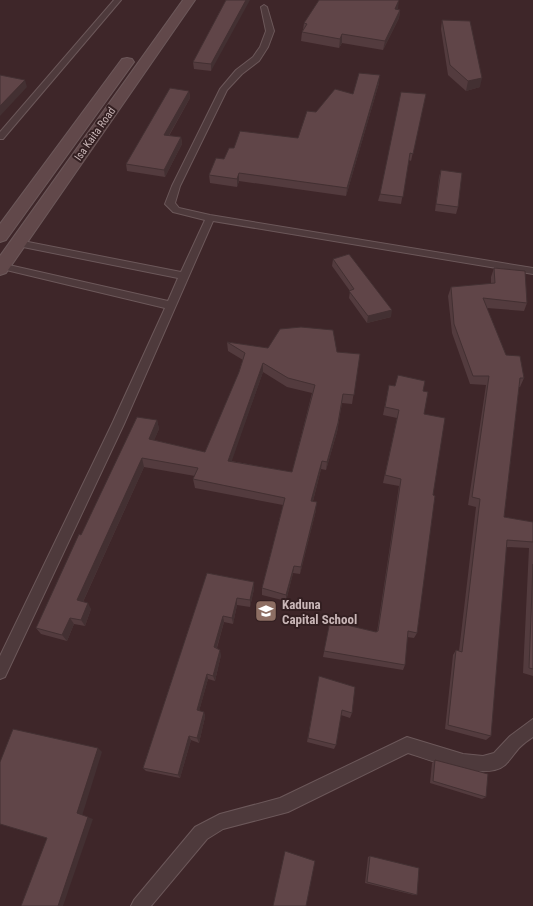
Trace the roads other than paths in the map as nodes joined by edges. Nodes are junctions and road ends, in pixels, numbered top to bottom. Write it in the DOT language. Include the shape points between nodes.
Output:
graph roads {
  1 [pos="118,0"];
  2 [pos="173,0"];
  3 [pos="189,0"];
  4 [pos="264,7"];
  5 [pos="145,38"];
  6 [pos="136,51"];
  7 [pos="0,137"];
  8 [pos="210,218"];
  9 [pos="0,236"];
  10 [pos="18,243"];
  11 [pos="1,268"];
  12 [pos="533,271"];
  13 [pos="185,276"];
  14 [pos="172,306"];
  15 [pos="0,672"];
  16 [pos="533,727"];
  17 [pos="140,906"];
  1 -- 7 [label="lane"];
  2 -- 5 [label="main road"];
  3 -- 10 [label="main road, Isa Kaita Road"];
  4 -- 8 [label="lane" via="270,31 264,47 256,59 239,72 224,89 176,186 170,204 176,210"];
  6 -- 9 [label="main road, Isa Kaita Road"];
  8 -- 12 [label="lane"];
  8 -- 13 [label="lane"];
  10 -- 11 [label="main road, Isa Kaita Road"];
  10 -- 13 [label="lane"];
  11 -- 14 [label="lane"];
  13 -- 14 [label="lane"];
  14 -- 15 [label="lane"];
  16 -- 17 [label="lane" via="515,741 499,760 483,764 463,762 407,746 282,806 220,822 201,833"];
}
